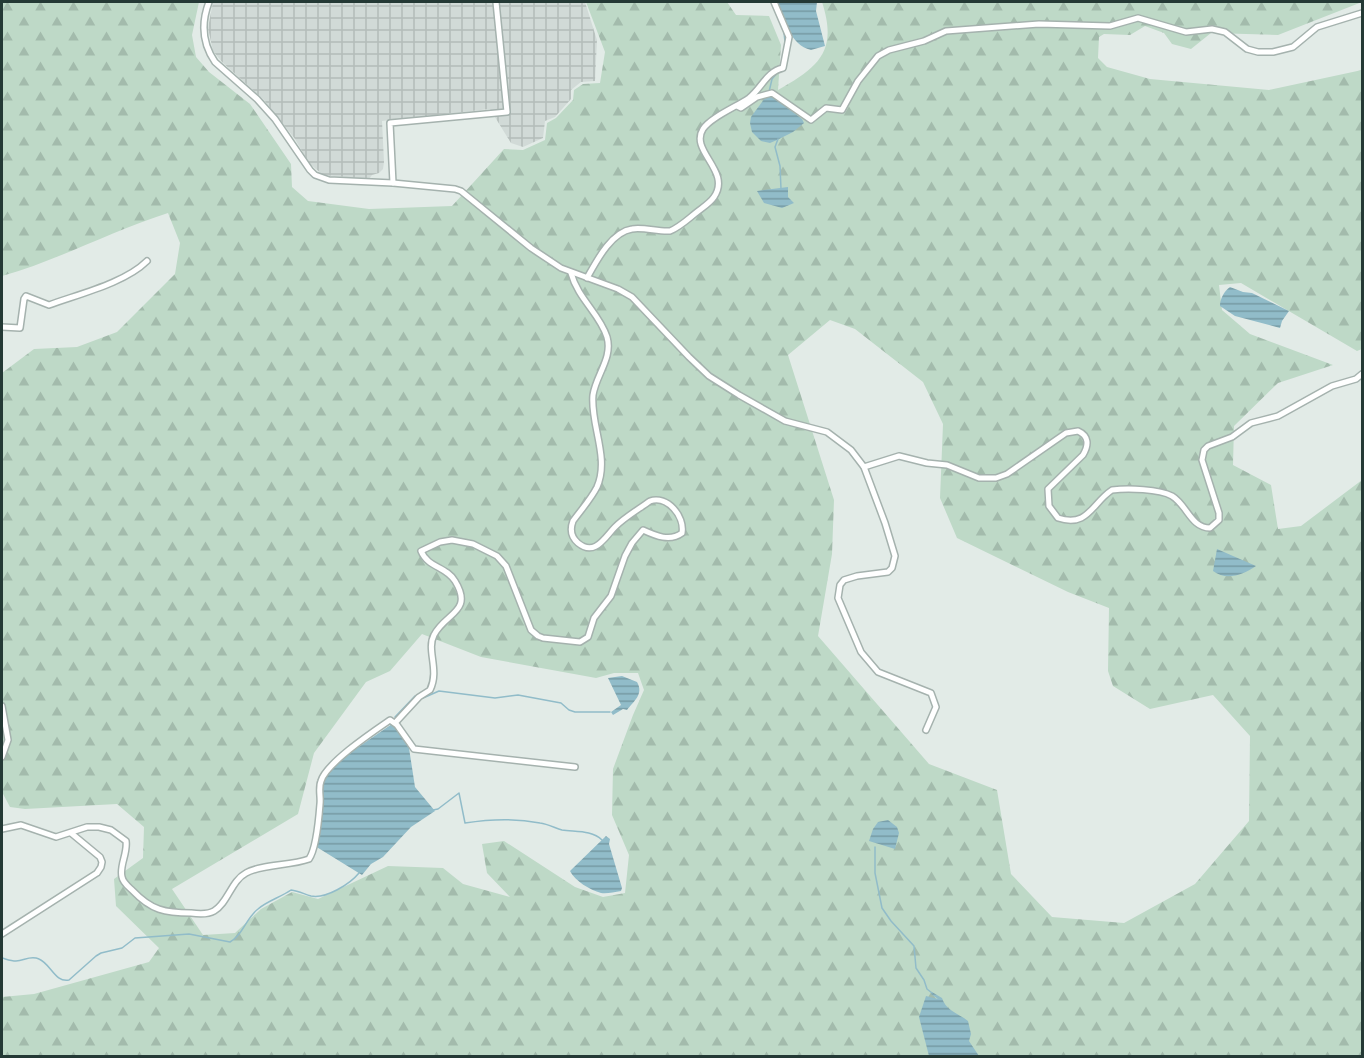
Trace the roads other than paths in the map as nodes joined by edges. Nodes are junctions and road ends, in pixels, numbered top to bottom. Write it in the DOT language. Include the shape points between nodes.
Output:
graph roads {
  1 [pos="209,2"];
  2 [pos="496,2"];
  3 [pos="774,2"];
  4 [pos="1362,13"];
  5 [pos="737,106"];
  6 [pos="393,183"];
  7 [pos="147,261"];
  8 [pos="571,273"];
  9 [pos="587,278"];
  10 [pos="2,327"];
  11 [pos="1362,374"];
  12 [pos="864,467"];
  13 [pos="2,706"];
  14 [pos="395,723"];
  15 [pos="926,730"];
  16 [pos="2,757"];
  17 [pos="575,767"];
  18 [pos="2,829"];
  19 [pos="71,833"];
  20 [pos="2,934"];
  1 -- 6 [label="street" via="203,25 211,56 275,119 315,175 329,180"];
  2 -- 6 [label="street" via="507,112 390,123"];
  3 -- 5 [label="street" via="789,37 783,68 772,73"];
  4 -- 5 [label="street" via="1317,27 1293,47 1273,52 1247,49 1225,32 1186,32 1138,18 1110,26 1039,24 946,31 878,56 842,110 826,108 811,120 769,93 741,108"];
  5 -- 9 [label="street" via="710,122 700,135 700,144 718,177 714,199 670,231 631,229 618,235"];
  6 -- 8 [label="street" via="461,191 531,248"];
  7 -- 10 [label="street" via="139,269 98,288 49,305 26,296 20,328"];
  8 -- 9 [label="street"];
  8 -- 14 [label="street" via="574,286 607,336 609,348 593,397 600,472 597,486 573,521 572,536 585,547 597,546 616,526 656,499 673,508 681,519 682,532 669,539 643,530 625,556 611,596 594,618 588,637 580,642 543,638 531,630 506,566 497,556 473,544 452,540 421,551 427,561 450,574 460,591 461,602 460,608 434,634 435,671 430,690"];
  9 -- 12 [label="street" via="632,297 710,376 769,414 827,432 851,450"];
  11 -- 12 [label="street" via="1278,416 1251,423 1204,450 1202,460 1220,513 1219,520 1210,528 1198,525 1178,500 1161,492 1112,490 1080,520 1058,518 1049,506 1048,489 1087,448 1086,437 1078,431 1066,433 996,478 979,478 947,465 899,456"];
  12 -- 15 [label="street" via="894,550 894,562 888,572 844,580 838,598 861,652 878,672 931,693 936,707"];
  13 -- 16 [label="street" via="8,740"];
  14 -- 17 [label="street" via="414,749"];
  14 -- 19 [label="street" via="390,720 376,730 323,776 309,859 245,873 210,913 177,913 151,907 121,876 127,846 119,834 99,827"];
  18 -- 19 [label="street" via="21,825 56,837"];
  19 -- 20 [label="street" via="100,857 97,873"];
}
